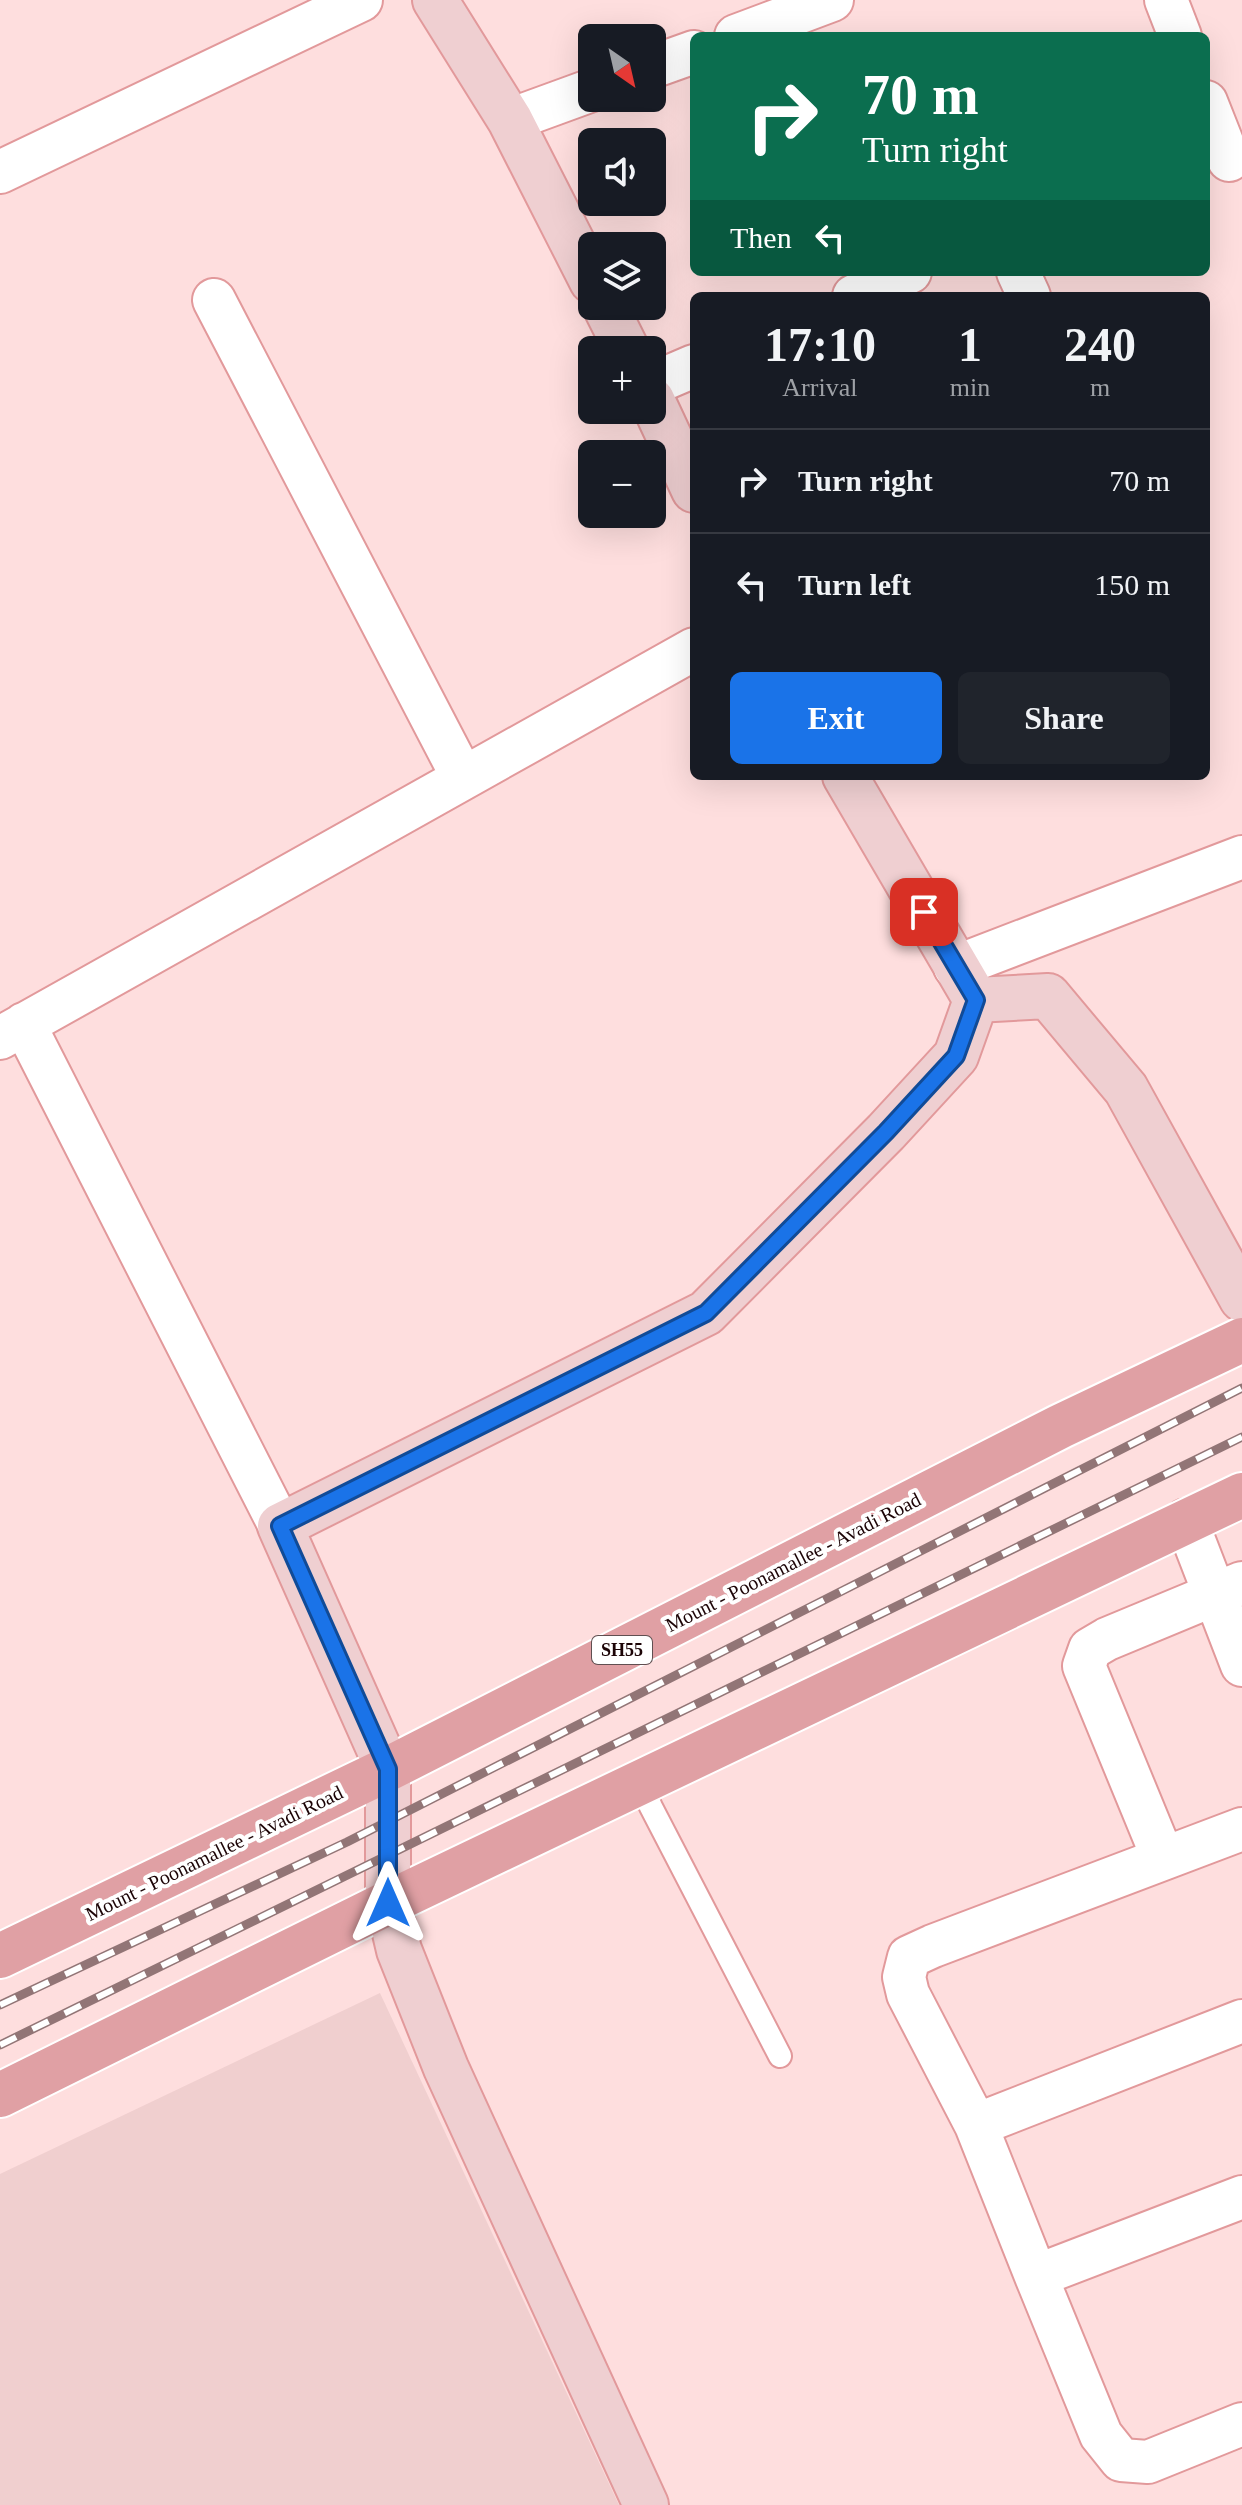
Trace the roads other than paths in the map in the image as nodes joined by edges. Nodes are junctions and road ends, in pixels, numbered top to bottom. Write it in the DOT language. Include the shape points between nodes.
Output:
graph roads {
  1 [pos="361,0"];
  2 [pos="435,0"];
  3 [pos="832,0"];
  4 [pos="1166,0"];
  5 [pos="747,32"];
  6 [pos="1178,32"];
  7 [pos="690,53"];
  8 [pos="666,62"];
  9 [pos="578,95"];
  10 [pos="1210,114"];
  11 [pos="510,120"];
  12 [pos="1226,161"];
  13 [pos="0,172"];
  14 [pos="578,254"];
  15 [pos="901,276"];
  16 [pos="863,292"];
  17 [pos="214,300"];
  18 [pos="690,368"];
  19 [pos="666,378"];
  20 [pos="663,424"];
  21 [pos="690,481"];
  22 [pos="690,651"];
  23 [pos="463,778"];
  24 [pos="847,780"];
  25 [pos="1242,857"];
  26 [pos="966,983"];
  27 [pos="12,1031"];
  28 [pos="1242,1299"];
  29 [pos="1242,1340"];
  30 [pos="1242,1495"];
  31 [pos="1186,1520"];
  32 [pos="280,1526"];
  33 [pos="1228,1589"];
  34 [pos="1242,1665"];
  35 [pos="388,1769"];
  36 [pos="640,1782"];
  37 [pos="1242,1829"];
  38 [pos="1163,1858"];
  39 [pos="388,1903"];
  40 [pos="0,1956"];
  41 [pos="1242,2021"];
  42 [pos="780,2056"];
  43 [pos="0,2095"];
  44 [pos="976,2125"];
  45 [pos="1242,2197"];
  46 [pos="1036,2276"];
  47 [pos="1242,2424"];
  48 [pos="646,2505"];
  1 -- 13 [label="street"];
  2 -- 11 [label="street"];
  3 -- 5 [label="street"];
  4 -- 6 [label="street"];
  7 -- 8 [label="street"];
  9 -- 11 [label="street"];
  10 -- 12 [label="street"];
  11 -- 14 [label="street"];
  15 -- 16 [label="street"];
  17 -- 23 [label="street"];
  18 -- 19 [label="street"];
  20 -- 21 [label="street"];
  22 -- 23 [label="street"];
  23 -- 27 [label="street"];
  24 -- 26 [label="street"];
  25 -- 26 [label="street"];
  26 -- 28 [label="street" via="1048,996 1126,1089"];
  26 -- 32 [label="street" via="956,1056 706,1313"];
  27 -- 32 [label="street"];
  29 -- 35 [label="main road, Mount - Poonamallee - Avadi Road / SH55" via="1061,1426"];
  30 -- 31 [label="main road"];
  31 -- 33 [label="street"];
  31 -- 36 [label="main road"];
  32 -- 35 [label="street"];
  33 -- 34 [label="street"];
  33 -- 38 [label="street" via="1098,1644 1090,1649 1084,1666"];
  35 -- 39 [label="street"];
  35 -- 40 [label="main road, Mount - Poonamallee - Avadi Road / SH55"];
  36 -- 39 [label="main road"];
  36 -- 42 [label="lane"];
  37 -- 38 [label="street"];
  38 -- 44 [label="street" via="909,1957 904,1977 908,1994"];
  39 -- 43 [label="main road"];
  39 -- 48 [label="street" via="399,1950 446,2068"];
  41 -- 44 [label="street"];
  44 -- 46 [label="street"];
  45 -- 46 [label="street"];
  46 -- 47 [label="street" via="1101,2435 1121,2460 1148,2462"];
}
